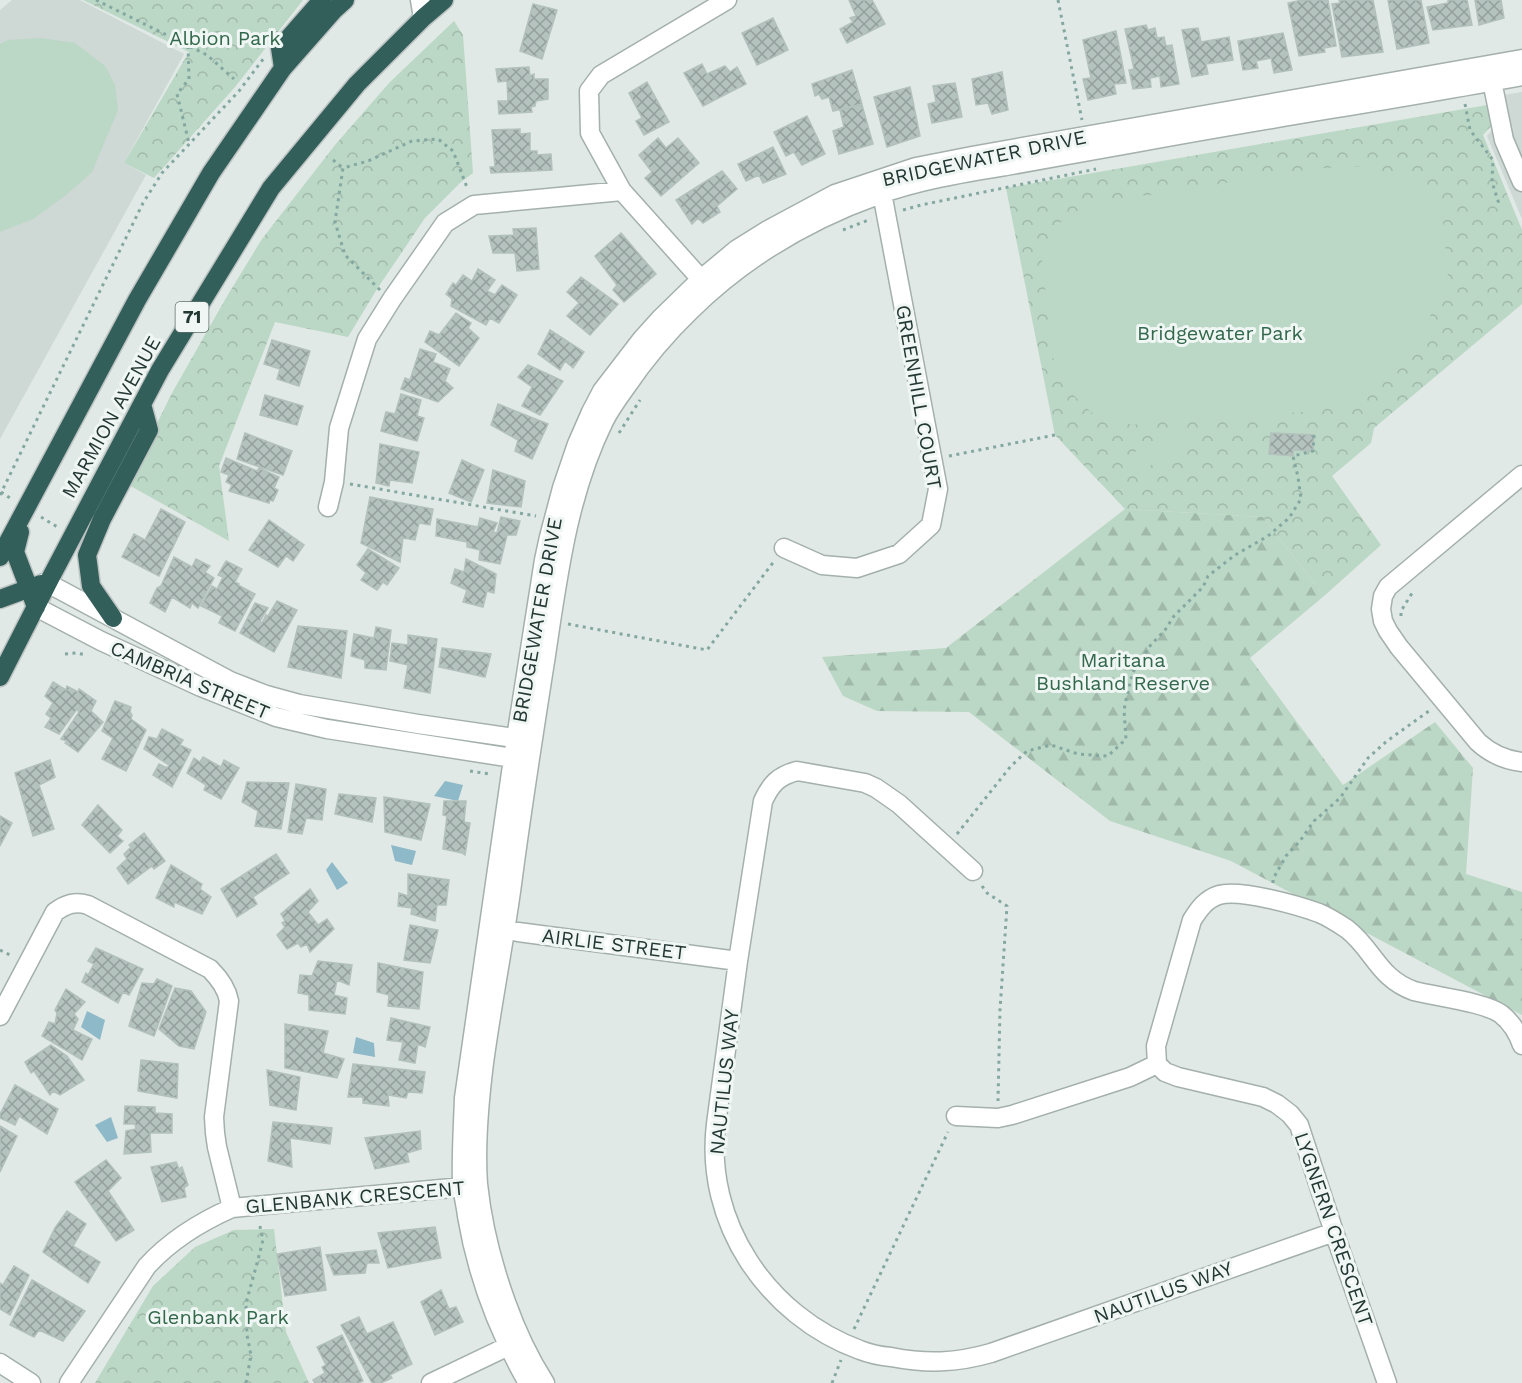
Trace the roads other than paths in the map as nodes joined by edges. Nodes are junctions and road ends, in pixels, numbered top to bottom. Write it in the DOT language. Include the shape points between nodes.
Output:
graph roads {
  1 [pos="322,0"];
  2 [pos="345,0"];
  3 [pos="444,0"];
  4 [pos="727,0"];
  5 [pos="421,9"];
  6 [pos="1522,59"];
  7 [pos="283,68"];
  8 [pos="1522,76"];
  9 [pos="1492,81"];
  10 [pos="1522,182"];
  11 [pos="880,186"];
  12 [pos="622,191"];
  13 [pos="706,285"];
  14 [pos="142,404"];
  15 [pos="1522,475"];
  16 [pos="328,507"];
  17 [pos="26,508"];
  18 [pos="784,549"];
  19 [pos="0,557"];
  20 [pos="40,585"];
  21 [pos="0,599"];
  22 [pos="36,607"];
  23 [pos="113,618"];
  24 [pos="0,676"];
  25 [pos="524,739"];
  26 [pos="521,759"];
  27 [pos="1522,762"];
  28 [pos="973,871"];
  29 [pos="498,928"];
  30 [pos="738,961"];
  31 [pos="0,1016"];
  32 [pos="1522,1045"];
  33 [pos="1157,1064"];
  34 [pos="956,1116"];
  35 [pos="470,1186"];
  36 [pos="232,1208"];
  37 [pos="1334,1232"];
  38 [pos="515,1343"];
  39 [pos="0,1362"];
  40 [pos="31,1383"];
  41 [pos="69,1383"];
  42 [pos="431,1383"];
  43 [pos="528,1383"];
  44 [pos="545,1383"];
  45 [pos="1388,1383"];
  1 -- 7 [label="highway" via="280,48"];
  2 -- 7 [label="highway, MARMION AVENUE"];
  3 -- 5 [label="highway, MARMION AVENUE / 71"];
  4 -- 12 [label="street" via="601,75 589,91 590,133"];
  5 -- 14 [label="highway, MARMION AVENUE / 71" via="271,188"];
  6 -- 11 [label="street, BRIDGEWATER DRIVE" via="916,167"];
  7 -- 17 [label="highway, MARMION AVENUE" via="223,155 137,300"];
  8 -- 9 [label="street, BRIDGEWATER DRIVE"];
  9 -- 10 [label="street" via="1504,140"];
  9 -- 11 [label="street, BRIDGEWATER DRIVE"];
  11 -- 13 [label="street, BRIDGEWATER DRIVE"];
  11 -- 18 [label="street, GREENHILL COURT" via="938,489 931,525 899,554 857,568 822,565"];
  12 -- 13 [label="street"];
  12 -- 16 [label="street" via="474,205 445,223 367,339 339,428"];
  13 -- 25 [label="street, BRIDGEWATER DRIVE" via="643,362 605,419 587,463 568,522 551,621"];
  13 -- 25 [label="street, BRIDGEWATER DRIVE" via="660,319 642,339 602,392 577,444 544,560"];
  14 -- 20 [label="highway, MARMION AVENUE / 71"];
  14 -- 23 [label="highway" via="149,430 87,555 91,586"];
  15 -- 27 [label="street" via="1388,587 1381,609 1383,621 1399,647 1478,742 1500,757"];
  17 -- 19 [label="highway, MARMION AVENUE"];
  17 -- 20 [label="highway" via="15,552"];
  20 -- 21 [label="highway"];
  20 -- 22 [label="highway, MARMION AVENUE / 71"];
  20 -- 23 [label="street, CAMBRIA STREET"];
  22 -- 24 [label="highway, MARMION AVENUE / 71"];
  22 -- 26 [label="street, CAMBRIA STREET" via="105,643 276,717 327,729"];
  23 -- 25 [label="street, CAMBRIA STREET" via="230,681 266,695 320,708"];
  25 -- 26 [label="street, BRIDGEWATER DRIVE"];
  26 -- 29 [label="street, BRIDGEWATER DRIVE"];
  28 -- 30 [label="street, NAUTILUS WAY" via="876,788 797,771 786,774 768,790 763,801"];
  29 -- 30 [label="street, AIRLIE STREET"];
  29 -- 35 [label="street, BRIDGEWATER DRIVE"];
  30 -- 37 [label="street, NAUTILUS WAY" via="714,1143 724,1213 748,1261 782,1302 820,1332 847,1345 911,1361 971,1359"];
  31 -- 36 [label="street, GLENBANK CRESCENT" via="51,918 71,903 88,905 210,969 228,993 229,1001 214,1133"];
  32 -- 33 [label="street" via="1512,1025 1500,1014 1393,981 1337,922 1236,893 1209,900 1192,920 1156,1046"];
  33 -- 34 [label="street" via="1131,1077 1012,1115"];
  33 -- 37 [label="street, LYGNERN CRESCENT" via="1178,1077 1263,1097 1290,1114 1299,1125"];
  35 -- 36 [label="street, GLENBANK CRESCENT"];
  35 -- 38 [label="street, BRIDGEWATER DRIVE" via="471,1238 481,1277 494,1316"];
  36 -- 41 [label="street, GLENBANK CRESCENT" via="187,1231 157,1255"];
  37 -- 45 [label="street, LYGNERN CRESCENT"];
  38 -- 42 [label="street"];
  38 -- 43 [label="street, BRIDGEWATER DRIVE"];
  38 -- 44 [label="street, BRIDGEWATER DRIVE"];
  39 -- 40 [label="street"];
}
